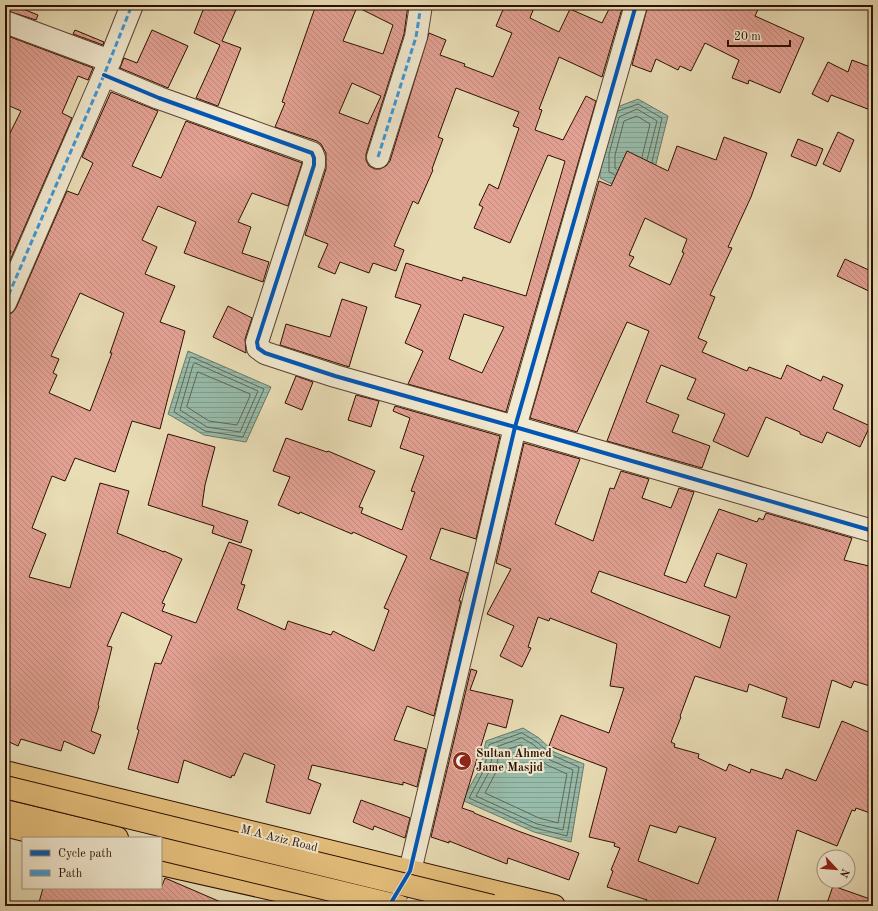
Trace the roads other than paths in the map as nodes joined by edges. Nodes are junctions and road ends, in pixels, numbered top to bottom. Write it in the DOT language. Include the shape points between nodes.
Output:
graph roads {
  1 [pos="132,5"];
  2 [pos="421,5"];
  3 [pos="636,5"];
  4 [pos="5,22"];
  5 [pos="107,68"];
  6 [pos="378,157"];
  7 [pos="5,303"];
  8 [pos="515,428"];
  9 [pos="873,531"];
  10 [pos="5,772"];
  11 [pos="5,787"];
  12 [pos="5,811"];
  13 [pos="5,825"];
  14 [pos="52,837"];
  15 [pos="113,837"];
  16 [pos="162,849"];
  17 [pos="162,864"];
  18 [pos="410,871"];
  19 [pos="348,906"];
  20 [pos="389,906"];
  21 [pos="398,906"];
  22 [pos="492,906"];
  23 [pos="554,906"];
  1 -- 5 [label="street"];
  2 -- 6 [label="street" via="416,37"];
  3 -- 8 [label="street"];
  4 -- 5 [label="street"];
  5 -- 7 [label="street"];
  5 -- 8 [label="street" via="159,98 312,153 314,165 258,348 265,353 335,376"];
  8 -- 9 [label="street"];
  8 -- 18 [label="street"];
  10 -- 18 [label="main road, M A Aziz Road"];
  11 -- 22 [label="main road, bridge"];
  12 -- 15 [label="main road"];
  13 -- 14 [label="main road"];
  16 -- 21 [label="main road, bridge"];
  17 -- 19 [label="main road"];
  18 -- 20 [label="street"];
  18 -- 23 [label="main road, M A Aziz Road"];
}
